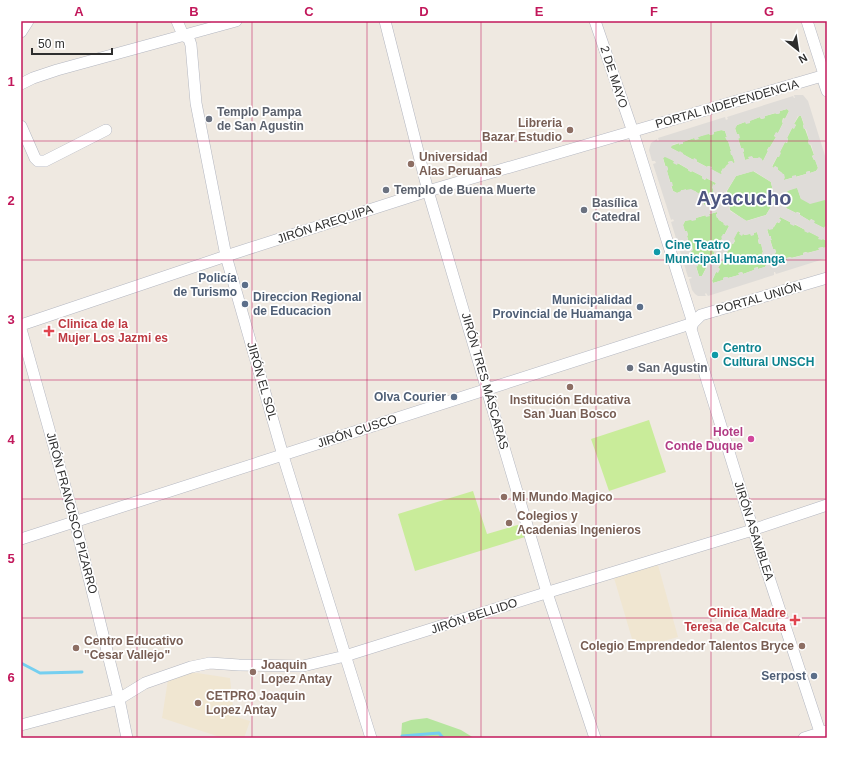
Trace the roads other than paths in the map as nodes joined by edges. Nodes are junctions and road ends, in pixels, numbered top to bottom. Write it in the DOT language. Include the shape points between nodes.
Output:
graph roads {
  1 [pos="28,21"];
  2 [pos="177,21"];
  3 [pos="236,21"];
  4 [pos="385,21"];
  5 [pos="595,21"];
  6 [pos="807,21"];
  7 [pos="21,32"];
  8 [pos="183,35"];
  9 [pos="824,72"];
  10 [pos="21,84"];
  11 [pos="827,91"];
  12 [pos="21,126"];
  13 [pos="106,130"];
  14 [pos="633,132"];
  15 [pos="428,191"];
  16 [pos="226,256"];
  17 [pos="827,278"];
  18 [pos="693,323"];
  19 [pos="21,325"];
  20 [pos="21,329"];
  21 [pos="487,390"];
  22 [pos="282,455"];
  23 [pos="827,505"];
  24 [pos="75,522"];
  25 [pos="753,529"];
  26 [pos="21,538"];
  27 [pos="547,592"];
  28 [pos="345,656"];
  29 [pos="119,699"];
  30 [pos="21,725"];
  31 [pos="823,734"];
  32 [pos="127,738"];
  33 [pos="371,738"];
  34 [pos="596,738"];
  35 [pos="804,738"];
  1 -- 7 [label="street"];
  2 -- 8 [label="street, JIRÓN EL SOL"];
  3 -- 8 [label="street"];
  4 -- 15 [label="street, JIRÓN TRES MÁSCARAS"];
  5 -- 14 [label="street, 2 DE MAYO"];
  6 -- 9 [label="street"];
  8 -- 10 [label="street" via="57,70"];
  8 -- 16 [label="street, JIRÓN EL SOL" via="189,39 191,45 196,103"];
  9 -- 11 [label="street"];
  9 -- 14 [label="street, PORTAL INDEPENDENCIA"];
  12 -- 13 [label="street" via="35,158 41,162"];
  14 -- 15 [label="street, JIRÓN AREQUIPA"];
  14 -- 18 [label="street, 2 DE MAYO"];
  15 -- 16 [label="street, JIRÓN AREQUIPA"];
  15 -- 21 [label="street, JIRÓN TRES MÁSCARAS"];
  16 -- 19 [label="street, JIRÓN AREQUIPA"];
  16 -- 22 [label="street, JIRÓN EL SOL"];
  17 -- 18 [label="street, PORTAL UNIÓN" via="702,315"];
  18 -- 21 [label="street, JIRÓN CUSCO"];
  18 -- 25 [label="street, JIRÓN ASAMBLEA" via="691,329"];
  20 -- 24 [label="street, JIRÓN FRANCISCO PIZARRO"];
  21 -- 22 [label="street, JIRÓN CUSCO"];
  21 -- 27 [label="street, JIRÓN TRES MÁSCARAS"];
  22 -- 24 [label="street, JIRÓN CUSCO"];
  22 -- 28 [label="street, JIRÓN EL SOL"];
  23 -- 25 [label="street, JIRÓN BELLIDO"];
  24 -- 26 [label="street, JIRÓN CUSCO"];
  24 -- 29 [label="street, JIRÓN FRANCISCO PIZARRO"];
  25 -- 27 [label="street, JIRÓN BELLIDO"];
  25 -- 31 [label="street, JIRÓN ASAMBLEA"];
  27 -- 28 [label="street, JIRÓN BELLIDO"];
  27 -- 34 [label="street, JIRÓN TRES MÁSCARAS"];
  28 -- 29 [label="street, JIRÓN BELLIDO" via="303,666 210,663 198,665 145,683"];
  28 -- 33 [label="street, JIRÓN EL SOL"];
  29 -- 30 [label="street, JIRÓN BELLIDO"];
  29 -- 32 [label="street, JIRÓN FRANCISCO PIZARRO"];
  31 -- 35 [label="street"];
}
